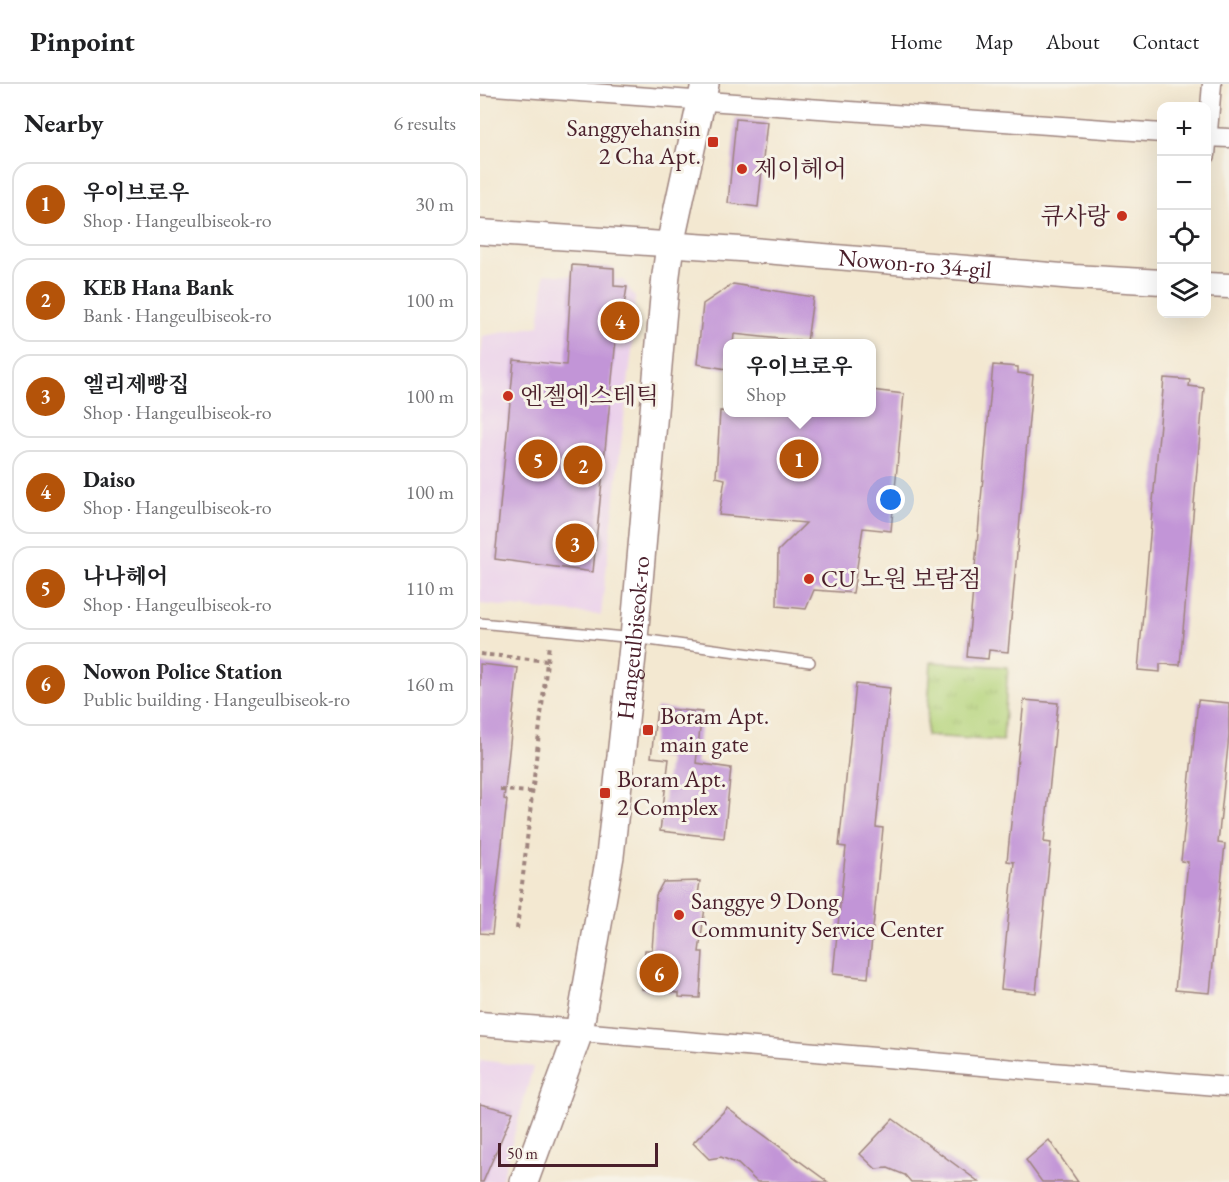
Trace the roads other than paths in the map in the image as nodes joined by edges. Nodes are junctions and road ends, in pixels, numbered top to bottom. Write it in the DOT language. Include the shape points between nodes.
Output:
graph roads {
  1 [pos="1212,84"];
  2 [pos="480,85"];
  3 [pos="703,92"];
  4 [pos="1210,102"];
  5 [pos="1157,134"];
  6 [pos="1229,138"];
  7 [pos="1211,142"];
  8 [pos="480,232"];
  9 [pos="670,245"];
  10 [pos="1157,282"];
  11 [pos="1211,285"];
  12 [pos="1229,286"];
  13 [pos="480,622"];
  14 [pos="634,638"];
  15 [pos="810,662"];
  16 [pos="480,1024"];
  17 [pos="579,1032"];
  18 [pos="1229,1087"];
  19 [pos="524,1182"];
  1 -- 4 [label="street"];
  2 -- 3 [label="street"];
  3 -- 5 [label="street"];
  3 -- 9 [label="main road, Hangeulbiseok-ro"];
  6 -- 7 [label="street"];
  8 -- 9 [label="street, Nowon-ro 34-gil"];
  9 -- 10 [label="street, Nowon-ro 34-gil"];
  9 -- 14 [label="main road, Hangeulbiseok-ro"];
  11 -- 12 [label="street"];
  13 -- 14 [label="lane"];
  14 -- 15 [label="lane"];
  14 -- 17 [label="main road, Hangeulbiseok-ro" via="610,856"];
  16 -- 17 [label="street"];
  17 -- 18 [label="street"];
  17 -- 19 [label="main road, Hangeulbiseok-ro"];
}
